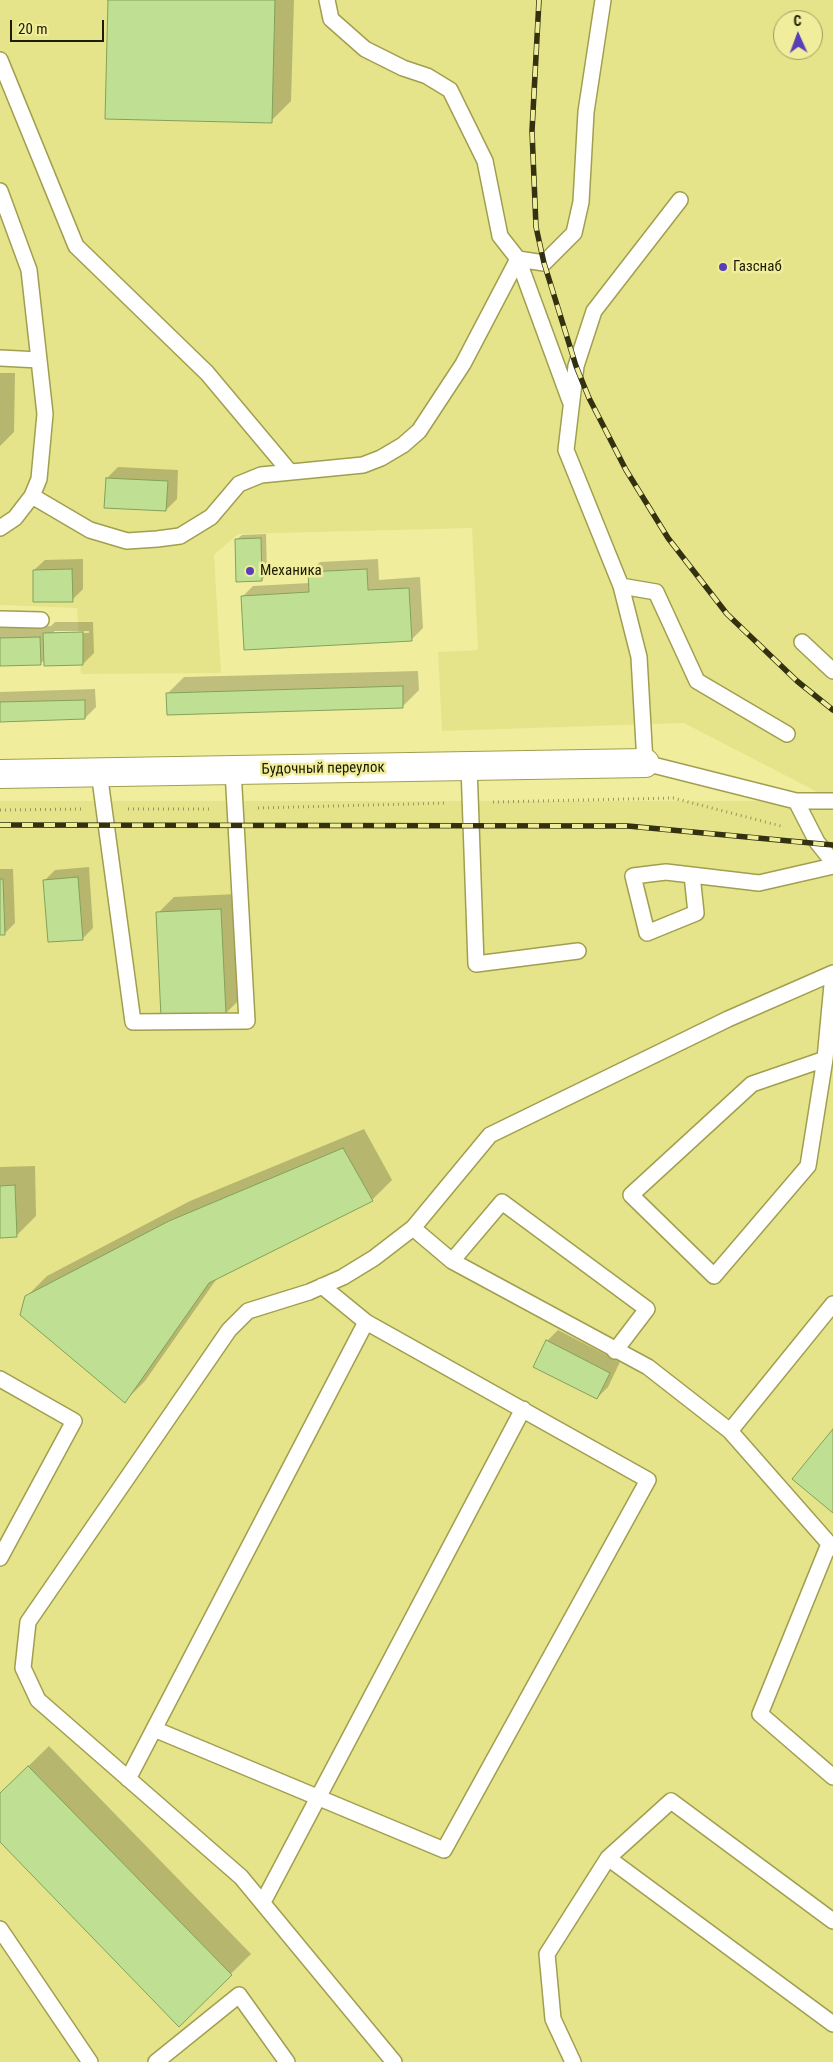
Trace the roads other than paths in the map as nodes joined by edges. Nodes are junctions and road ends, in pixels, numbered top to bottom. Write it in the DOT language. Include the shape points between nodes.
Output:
graph roads {
  1 [pos="327,0"];
  2 [pos="603,0"];
  3 [pos="0,60"];
  4 [pos="0,192"];
  5 [pos="680,200"];
  6 [pos="518,259"];
  7 [pos="0,358"];
  8 [pos="39,360"];
  9 [pos="571,405"];
  10 [pos="290,472"];
  11 [pos="32,496"];
  12 [pos="0,528"];
  13 [pos="621,586"];
  14 [pos="0,619"];
  15 [pos="41,620"];
  16 [pos="802,642"];
  17 [pos="833,671"];
  18 [pos="787,734"];
  19 [pos="645,763"];
  20 [pos="469,766"];
  21 [pos="233,770"];
  22 [pos="99,772"];
  23 [pos="0,774"];
  24 [pos="796,801"];
  25 [pos="833,801"];
  26 [pos="833,864"];
  27 [pos="692,875"];
  28 [pos="578,951"];
  29 [pos="833,973"];
  30 [pos="825,1059"];
  31 [pos="413,1228"];
  32 [pos="452,1261"];
  33 [pos="322,1286"];
  34 [pos="833,1304"];
  35 [pos="366,1322"];
  36 [pos="615,1351"];
  37 [pos="0,1379"];
  38 [pos="523,1409"];
  39 [pos="730,1431"];
  40 [pos="831,1546"];
  41 [pos="0,1558"];
  42 [pos="154,1729"];
  43 [pos="833,1777"];
  44 [pos="128,1779"];
  45 [pos="318,1797"];
  46 [pos="608,1858"];
  47 [pos="264,1902"];
  48 [pos="833,1921"];
  49 [pos="0,1928"];
  50 [pos="833,2024"];
  51 [pos="90,2062"];
  52 [pos="156,2062"];
  53 [pos="287,2062"];
  54 [pos="394,2062"];
  55 [pos="573,2062"];
  1 -- 6 [label="lane" via="331,19 365,49 427,76 450,90 485,161 500,236"];
  2 -- 6 [label="lane" via="586,112 581,202 574,233 544,263"];
  3 -- 10 [label="lane" via="76,246 207,373"];
  4 -- 8 [label="lane" via="29,270"];
  5 -- 9 [label="lane" via="594,311 576,366"];
  6 -- 9 [label="lane"];
  6 -- 10 [label="lane" via="464,364 419,431 403,445 362,465"];
  7 -- 8 [label="lane"];
  8 -- 11 [label="lane" via="45,414 39,479"];
  9 -- 13 [label="lane" via="566,450"];
  10 -- 11 [label="lane" via="261,476 239,484 211,517 180,536 157,539 126,541 90,530"];
  11 -- 12 [label="lane" via="15,518"];
  13 -- 18 [label="lane" via="656,592 697,680"];
  13 -- 19 [label="lane" via="639,657"];
  14 -- 15 [label="lane"];
  16 -- 17 [label="lane"];
  19 -- 20 [label="street, Будочный переулок"];
  19 -- 24 [label="lane"];
  20 -- 21 [label="street, Будочный переулок"];
  20 -- 28 [label="lane" via="476,964"];
  21 -- 22 [label="street, Будочный переулок"];
  21 -- 22 [label="lane" via="247,1022 133,1022"];
  22 -- 23 [label="street, Будочный переулок"];
  24 -- 25 [label="lane"];
  24 -- 26 [label="lane"];
  26 -- 27 [label="lane" via="758,884"];
  27 -- 27 [label="lane" via="666,872 633,876 647,933 696,913"];
  29 -- 30 [label="lane"];
  29 -- 31 [label="lane" via="728,1019 490,1135"];
  30 -- 30 [label="lane" via="808,1166 714,1276 631,1195 752,1084"];
  31 -- 32 [label="lane"];
  31 -- 33 [label="lane" via="374,1258"];
  32 -- 36 [label="lane"];
  32 -- 36 [label="lane" via="502,1202 647,1309"];
  33 -- 35 [label="lane"];
  33 -- 44 [label="lane" via="248,1312 230,1330 28,1622 23,1668 38,1700"];
  34 -- 39 [label="lane"];
  35 -- 38 [label="lane"];
  35 -- 42 [label="lane"];
  36 -- 39 [label="lane" via="648,1367"];
  37 -- 41 [label="lane" via="74,1421"];
  38 -- 45 [label="lane"];
  38 -- 45 [label="lane" via="648,1480 444,1850"];
  39 -- 40 [label="lane"];
  40 -- 43 [label="lane" via="760,1714"];
  42 -- 44 [label="lane"];
  42 -- 45 [label="lane"];
  44 -- 47 [label="lane" via="241,1877"];
  45 -- 47 [label="lane"];
  46 -- 48 [label="lane" via="671,1801"];
  46 -- 50 [label="lane"];
  46 -- 55 [label="lane" via="546,1954 554,2019"];
  47 -- 54 [label="lane"];
  49 -- 51 [label="lane"];
  52 -- 53 [label="lane" via="239,1995"];
}
